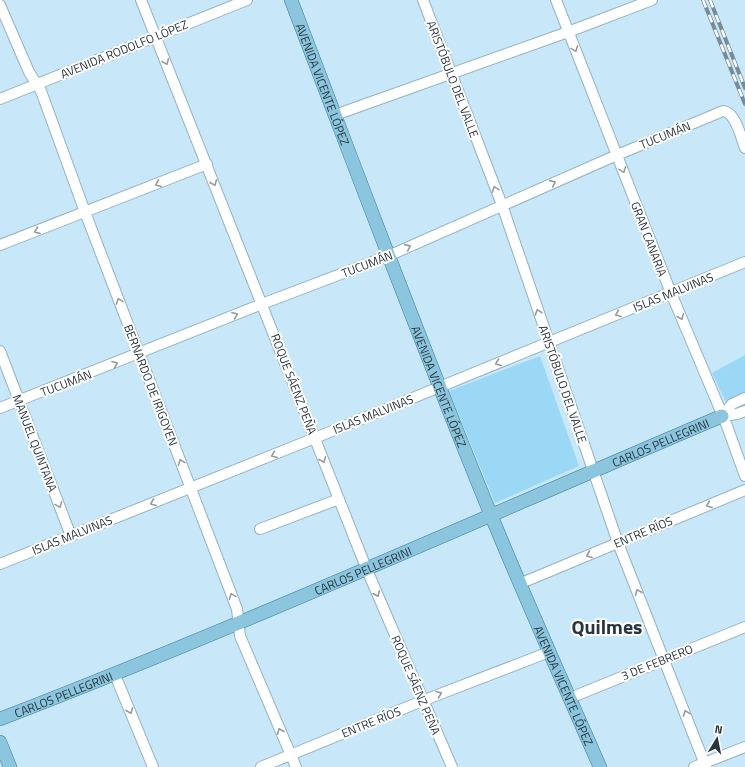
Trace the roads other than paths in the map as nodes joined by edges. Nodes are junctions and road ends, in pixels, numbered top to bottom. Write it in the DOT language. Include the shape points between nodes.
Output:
graph roads {
  1 [pos="141,0"];
  2 [pos="247,0"];
  3 [pos="291,0"];
  4 [pos="423,0"];
  5 [pos="556,0"];
  6 [pos="652,0"];
  7 [pos="0,5"];
  8 [pos="568,32"];
  9 [pos="156,36"];
  10 [pos="451,73"];
  11 [pos="37,84"];
  12 [pos="0,98"];
  13 [pos="335,114"];
  14 [pos="745,148"];
  15 [pos="617,155"];
  16 [pos="207,164"];
  17 [pos="502,206"];
  18 [pos="85,212"];
  19 [pos="0,245"];
  20 [pos="388,256"];
  21 [pos="745,262"];
  22 [pos="671,293"];
  23 [pos="262,304"];
  24 [pos="548,342"];
  25 [pos="0,351"];
  26 [pos="140,354"];
  27 [pos="440,387"];
  28 [pos="745,398"];
  29 [pos="19,401"];
  30 [pos="0,408"];
  31 [pos="745,411"];
  32 [pos="722,416"];
  33 [pos="315,438"];
  34 [pos="593,471"];
  35 [pos="745,476"];
  36 [pos="190,488"];
  37 [pos="745,490"];
  38 [pos="339,499"];
  39 [pos="490,514"];
  40 [pos="260,528"];
  41 [pos="71,536"];
  42 [pos="618,543"];
  43 [pos="0,564"];
  44 [pos="367,570"];
  45 [pos="519,584"];
  46 [pos="238,624"];
  47 [pos="745,627"];
  48 [pos="549,652"];
  49 [pos="664,659"];
  50 [pos="116,675"];
  51 [pos="570,698"];
  52 [pos="422,701"];
  53 [pos="0,719"];
  54 [pos="0,742"];
  55 [pos="745,747"];
  56 [pos="290,755"];
  57 [pos="706,765"];
  58 [pos="10,767"];
  59 [pos="153,767"];
  60 [pos="261,767"];
  61 [pos="296,767"];
  62 [pos="452,767"];
  63 [pos="600,767"];
  64 [pos="694,767"];
  1 -- 9 [label="street, ROQUE SÁENZ PEÑA"];
  2 -- 9 [label="street, AVENIDA RODOLFO LÓPEZ"];
  3 -- 13 [label="main road, AVENIDA VICENTE LÓPEZ"];
  4 -- 10 [label="street, ARISTÓBULO DEL VALLE"];
  5 -- 8 [label="street, GRAN CANARIA"];
  6 -- 8 [label="street"];
  7 -- 11 [label="street, BERNARDO DE IRIGOYEN" via="29,72"];
  8 -- 10 [label="street"];
  8 -- 15 [label="street, GRAN CANARIA, one-way"];
  9 -- 11 [label="street, AVENIDA RODOLFO LÓPEZ"];
  9 -- 16 [label="street, ROQUE SÁENZ PEÑA, one-way"];
  10 -- 13 [label="street"];
  17 -- 10 [label="street, ARISTÓBULO DEL VALLE, one-way"];
  11 -- 12 [label="street, AVENIDA RODOLFO LÓPEZ"];
  11 -- 18 [label="street, BERNARDO DE IRIGOYEN"];
  13 -- 20 [label="main road, AVENIDA VICENTE LÓPEZ"];
  14 -- 15 [label="street, TUCUMÁN" via="735,121 730,113 723,111"];
  17 -- 15 [label="street, TUCUMÁN, one-way"];
  15 -- 22 [label="street, GRAN CANARIA, one-way"];
  16 -- 18 [label="street, one-way"];
  16 -- 23 [label="street, ROQUE SÁENZ PEÑA, one-way"];
  20 -- 17 [label="street, TUCUMÁN, one-way"];
  24 -- 17 [label="street, ARISTÓBULO DEL VALLE, one-way"];
  18 -- 19 [label="street, one-way"];
  26 -- 18 [label="street, BERNARDO DE IRIGOYEN, one-way"];
  20 -- 23 [label="street, TUCUMÁN"];
  20 -- 27 [label="main road, AVENIDA VICENTE LÓPEZ"];
  21 -- 22 [label="street, ISLAS MALVINAS"];
  22 -- 24 [label="street, ISLAS MALVINAS, one-way"];
  22 -- 32 [label="street, GRAN CANARIA, one-way"];
  26 -- 23 [label="street, TUCUMÁN, one-way"];
  23 -- 33 [label="street, ROQUE SÁENZ PEÑA"];
  24 -- 27 [label="street, ISLAS MALVINAS, one-way"];
  24 -- 34 [label="street, ARISTÓBULO DEL VALLE"];
  25 -- 29 [label="street, MANUEL QUINTANA"];
  29 -- 26 [label="street, TUCUMÁN, one-way"];
  36 -- 26 [label="street, BERNARDO DE IRIGOYEN, one-way"];
  27 -- 33 [label="street, ISLAS MALVINAS"];
  27 -- 39 [label="main road, AVENIDA VICENTE LÓPEZ"];
  28 -- 32 [label="street, CARLOS PELLEGRINI" via="732,404"];
  29 -- 30 [label="street, TUCUMÁN"];
  29 -- 41 [label="street, MANUEL QUINTANA, one-way"];
  31 -- 32 [label="street, CARLOS PELLEGRINI"];
  32 -- 34 [label="main road, CARLOS PELLEGRINI"];
  32 -- 35 [label="street, GRAN CANARIA"];
  33 -- 36 [label="street, ISLAS MALVINAS, one-way"];
  33 -- 38 [label="street, ROQUE SÁENZ PEÑA, one-way"];
  34 -- 39 [label="main road, CARLOS PELLEGRINI"];
  34 -- 42 [label="street, ARISTÓBULO DEL VALLE"];
  36 -- 41 [label="street, ISLAS MALVINAS, one-way"];
  46 -- 36 [label="street, BERNARDO DE IRIGOYEN, one-way" via="237,609"];
  37 -- 42 [label="street, ENTRE RÍOS, one-way"];
  38 -- 40 [label="street"];
  38 -- 44 [label="street, ROQUE SÁENZ PEÑA"];
  39 -- 44 [label="main road, CARLOS PELLEGRINI"];
  39 -- 45 [label="main road, AVENIDA VICENTE LÓPEZ"];
  41 -- 43 [label="street, ISLAS MALVINAS"];
  42 -- 45 [label="street, ENTRE RÍOS, one-way"];
  49 -- 42 [label="street, ARISTÓBULO DEL VALLE, one-way"];
  44 -- 46 [label="main road, CARLOS PELLEGRINI"];
  44 -- 52 [label="street, ROQUE SÁENZ PEÑA, one-way"];
  45 -- 48 [label="main road, AVENIDA VICENTE LÓPEZ"];
  46 -- 50 [label="main road, CARLOS PELLEGRINI"];
  56 -- 46 [label="street, BERNARDO DE IRIGOYEN, one-way" via="240,636"];
  47 -- 49 [label="street, 3 DE FEBRERO"];
  48 -- 51 [label="main road, AVENIDA VICENTE LÓPEZ"];
  52 -- 48 [label="street, ENTRE RÍOS, one-way"];
  49 -- 51 [label="street, 3 DE FEBRERO"];
  57 -- 49 [label="street, ARISTÓBULO DEL VALLE, one-way"];
  50 -- 53 [label="main road, CARLOS PELLEGRINI"];
  50 -- 59 [label="street, one-way"];
  51 -- 63 [label="main road, AVENIDA VICENTE LÓPEZ"];
  52 -- 56 [label="street, ENTRE RÍOS"];
  52 -- 62 [label="street, ROQUE SÁENZ PEÑA"];
  54 -- 58 [label="main road"];
  55 -- 57 [label="street"];
  56 -- 60 [label="street, ENTRE RÍOS"];
  56 -- 61 [label="street, BERNARDO DE IRIGOYEN"];
  57 -- 64 [label="street"];
}
